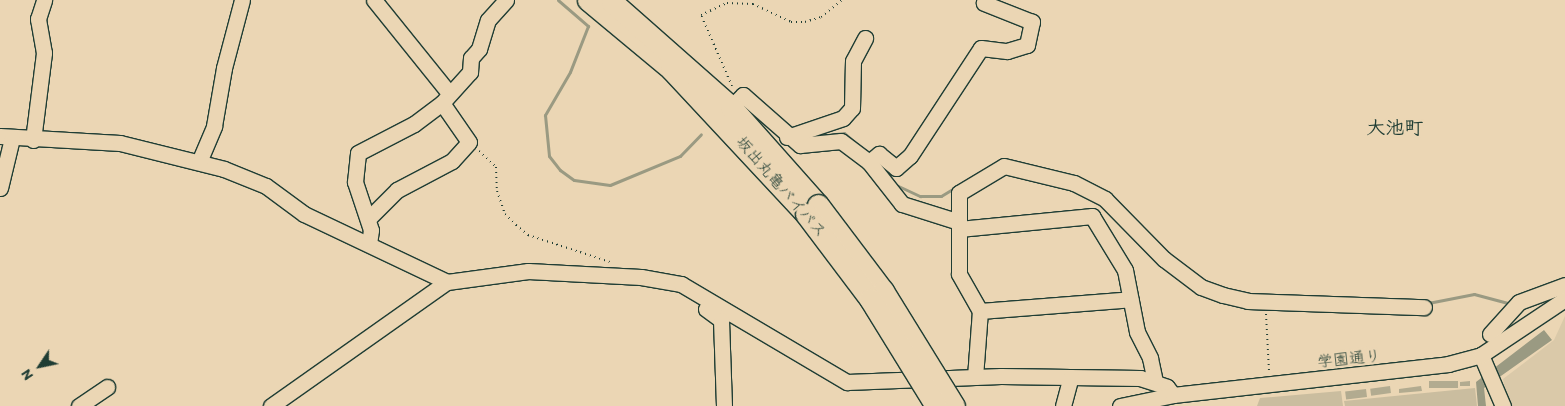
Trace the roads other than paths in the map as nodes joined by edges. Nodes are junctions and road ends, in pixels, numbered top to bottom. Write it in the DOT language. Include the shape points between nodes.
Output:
graph roads {
  1 [pos="44,0"];
  2 [pos="242,0"];
  3 [pos="374,0"];
  4 [pos="506,0"];
  5 [pos="588,0"];
  6 [pos="610,0"];
  7 [pos="984,3"];
  8 [pos="865,38"];
  9 [pos="446,98"];
  10 [pos="735,102"];
  11 [pos="6,137"];
  12 [pos="787,137"];
  13 [pos="33,140"];
  14 [pos="872,160"];
  15 [pos="199,162"];
  16 [pos="0,188"];
  17 [pos="812,210"];
  18 [pos="368,219"];
  19 [pos="958,225"];
  20 [pos="369,244"];
  21 [pos="570,276"];
  22 [pos="447,282"];
  23 [pos="679,284"];
  24 [pos="1565,285"];
  25 [pos="1131,299"];
  26 [pos="1565,299"];
  27 [pos="1520,302"];
  28 [pos="1424,308"];
  29 [pos="980,311"];
  30 [pos="1532,323"];
  31 [pos="1490,334"];
  32 [pos="1481,355"];
  33 [pos="975,376"];
  34 [pos="1071,377"];
  35 [pos="1123,378"];
  36 [pos="1155,381"];
  37 [pos="107,386"];
  38 [pos="1173,395"];
  39 [pos="723,401"];
  40 [pos="1123,405"];
  41 [pos="80,406"];
  42 [pos="271,406"];
  43 [pos="737,406"];
  44 [pos="936,406"];
  45 [pos="954,406"];
  46 [pos="1063,406"];
  47 [pos="1503,406"];
  1 -- 13 [label="street" via="38,19 44,53"];
  2 -- 15 [label="street" via="214,126"];
  3 -- 9 [label="street"];
  4 -- 9 [label="street" via="488,20 480,49 471,58 470,72"];
  5 -- 17 [label="highway, 坂出丸亀バイパス" via="671,69"];
  6 -- 10 [label="highway, 坂出丸亀バイパス"];
  7 -- 14 [label="street" via="1032,22 1027,45 1007,51 981,48 910,156 896,168 879,154"];
  8 -- 12 [label="street" via="853,61 852,108 843,118"];
  9 -- 18 [label="street" via="414,124 358,153 355,182"];
  9 -- 18 [label="street" via="469,142 452,161 397,190"];
  10 -- 12 [label="street"];
  10 -- 17 [label="highway, 坂出丸亀バイパス"];
  11 -- 13 [label="street"];
  11 -- 16 [label="street"];
  12 -- 14 [label="street" via="800,145 841,141"];
  13 -- 15 [label="street" via="120,143"];
  14 -- 19 [label="street" via="902,204"];
  15 -- 20 [label="street" via="266,186 304,214"];
  17 -- 44 [label="highway, 坂出丸亀バイパス, bridge"];
  17 -- 45 [label="highway, 坂出丸亀バイパス, bridge" via="884,291"];
  18 -- 20 [label="street"];
  19 -- 25 [label="street" via="1092,216 1125,270"];
  19 -- 28 [label="street" via="959,193 976,179 1013,165 1074,183 1105,200 1164,259 1201,287 1265,302"];
  19 -- 29 [label="street" via="959,274"];
  20 -- 22 [label="street"];
  21 -- 22 [label="street" via="528,271"];
  21 -- 23 [label="street" via="641,277"];
  21 -- 23 [label="street" via="624,267 672,276"];
  22 -- 42 [label="street"];
  23 -- 33 [label="street" via="785,343 837,379 865,384"];
  23 -- 39 [label="street" via="684,293 721,320"];
  24 -- 27 [label="street"];
  25 -- 29 [label="street"];
  25 -- 36 [label="street"];
  26 -- 30 [label="street, 学園通り"];
  27 -- 30 [label="street"];
  27 -- 31 [label="street"];
  29 -- 33 [label="street"];
  30 -- 32 [label="street, 学園通り"];
  32 -- 38 [label="street, 学園通り" via="1423,369"];
  32 -- 47 [label="street"];
  33 -- 34 [label="street"];
  34 -- 35 [label="street"];
  34 -- 46 [label="street"];
  35 -- 36 [label="street"];
  35 -- 40 [label="street"];
  36 -- 38 [label="street"];
  37 -- 41 [label="street"];
  38 -- 40 [label="street, 学園通り"];
  39 -- 43 [label="street"];
}
